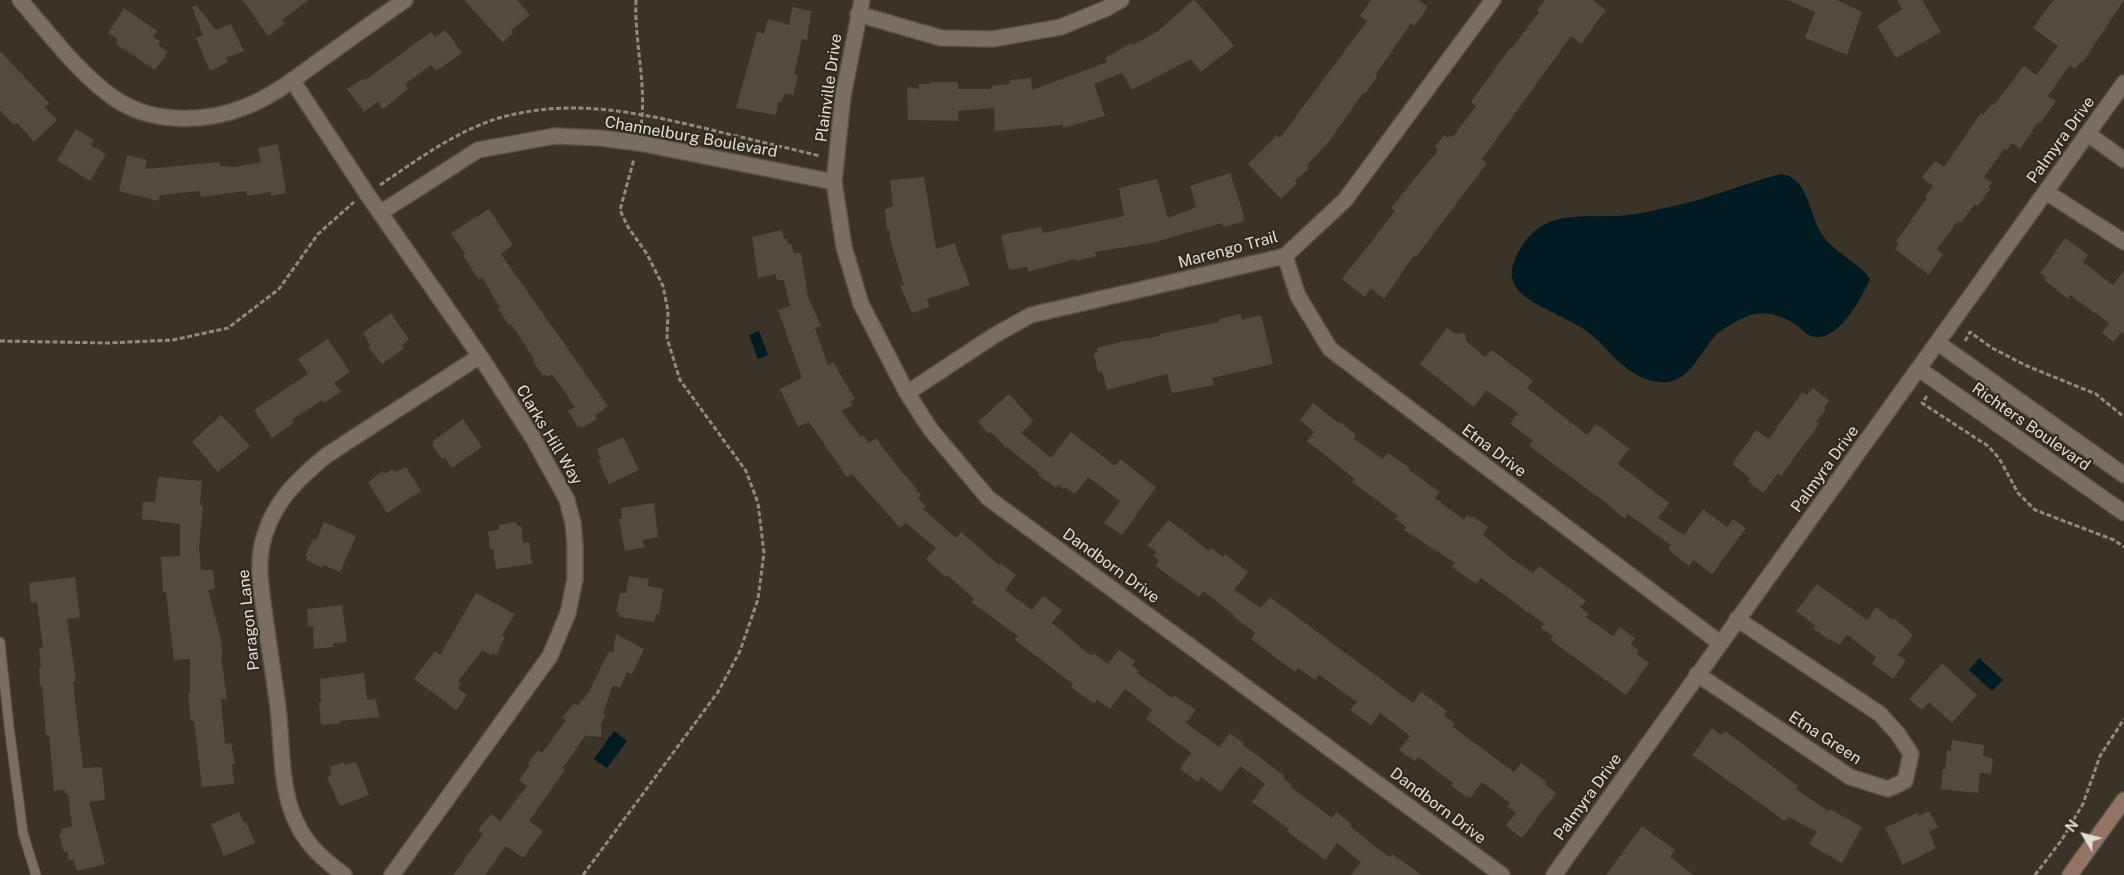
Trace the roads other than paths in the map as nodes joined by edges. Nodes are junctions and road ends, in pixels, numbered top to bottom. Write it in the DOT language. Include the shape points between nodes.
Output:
graph roads {
  1 [pos="20,0"];
  2 [pos="405,0"];
  3 [pos="1121,0"];
  4 [pos="1493,0"];
  5 [pos="860,7"];
  6 [pos="292,80"];
  7 [pos="2124,83"];
  8 [pos="2088,134"];
  9 [pos="2124,160"];
  10 [pos="834,182"];
  11 [pos="2046,192"];
  12 [pos="380,213"];
  13 [pos="2124,242"];
  14 [pos="1285,256"];
  15 [pos="1938,343"];
  16 [pos="480,356"];
  17 [pos="1919,369"];
  18 [pos="907,393"];
  19 [pos="2124,475"];
  20 [pos="2124,513"];
  21 [pos="1737,619"];
  22 [pos="0,642"];
  23 [pos="1720,643"];
  24 [pos="1697,674"];
  25 [pos="2124,800"];
  26 [pos="36,875"];
  27 [pos="344,875"];
  28 [pos="392,875"];
  29 [pos="1502,875"];
  30 [pos="1554,875"];
  31 [pos="2070,875"];
  1 -- 6 [label="street" via="95,84 135,111 181,118 216,116 246,107"];
  2 -- 6 [label="street"];
  3 -- 5 [label="street" via="1061,27 993,39 941,38"];
  4 -- 14 [label="street, Marengo Trail" via="1345,200"];
  5 -- 10 [label="street, Plainville Drive" via="844,96"];
  6 -- 12 [label="street, Clarks Hill Way"];
  7 -- 8 [label="street, Palmyra Drive"];
  8 -- 9 [label="street"];
  8 -- 11 [label="street, Palmyra Drive"];
  10 -- 12 [label="street, Channelburg Boulevard" via="639,143 555,136 478,150"];
  10 -- 18 [label="street, Dandborn Drive" via="844,247 861,304"];
  11 -- 13 [label="street"];
  11 -- 15 [label="street, Palmyra Drive"];
  12 -- 16 [label="street, Clarks Hill Way"];
  14 -- 18 [label="street, Marengo Trail" via="1031,316 995,335"];
  14 -- 23 [label="street, Etna Drive" via="1298,296 1330,349"];
  15 -- 17 [label="street, Palmyra Drive"];
  15 -- 19 [label="street, Richters Boulevard"];
  16 -- 27 [label="street, Paragon Lane" via="309,470 283,497 264,534 260,584 278,707 285,786 292,811 308,843"];
  16 -- 28 [label="street, Clarks Hill Way" via="568,500 575,544 575,579 568,612 550,656"];
  17 -- 20 [label="street, Richters Boulevard"];
  17 -- 21 [label="street, Palmyra Drive"];
  18 -- 29 [label="street, Dandborn Drive" via="931,430 988,498"];
  21 -- 23 [label="street, Palmyra Drive"];
  21 -- 24 [label="street, Etna Green" via="1880,714 1911,754 1906,781 1888,790 1850,777"];
  22 -- 26 [label="lane" via="23,832"];
  23 -- 24 [label="street, Palmyra Drive"];
  24 -- 30 [label="street, Palmyra Drive"];
  25 -- 31 [label="street"];
}
